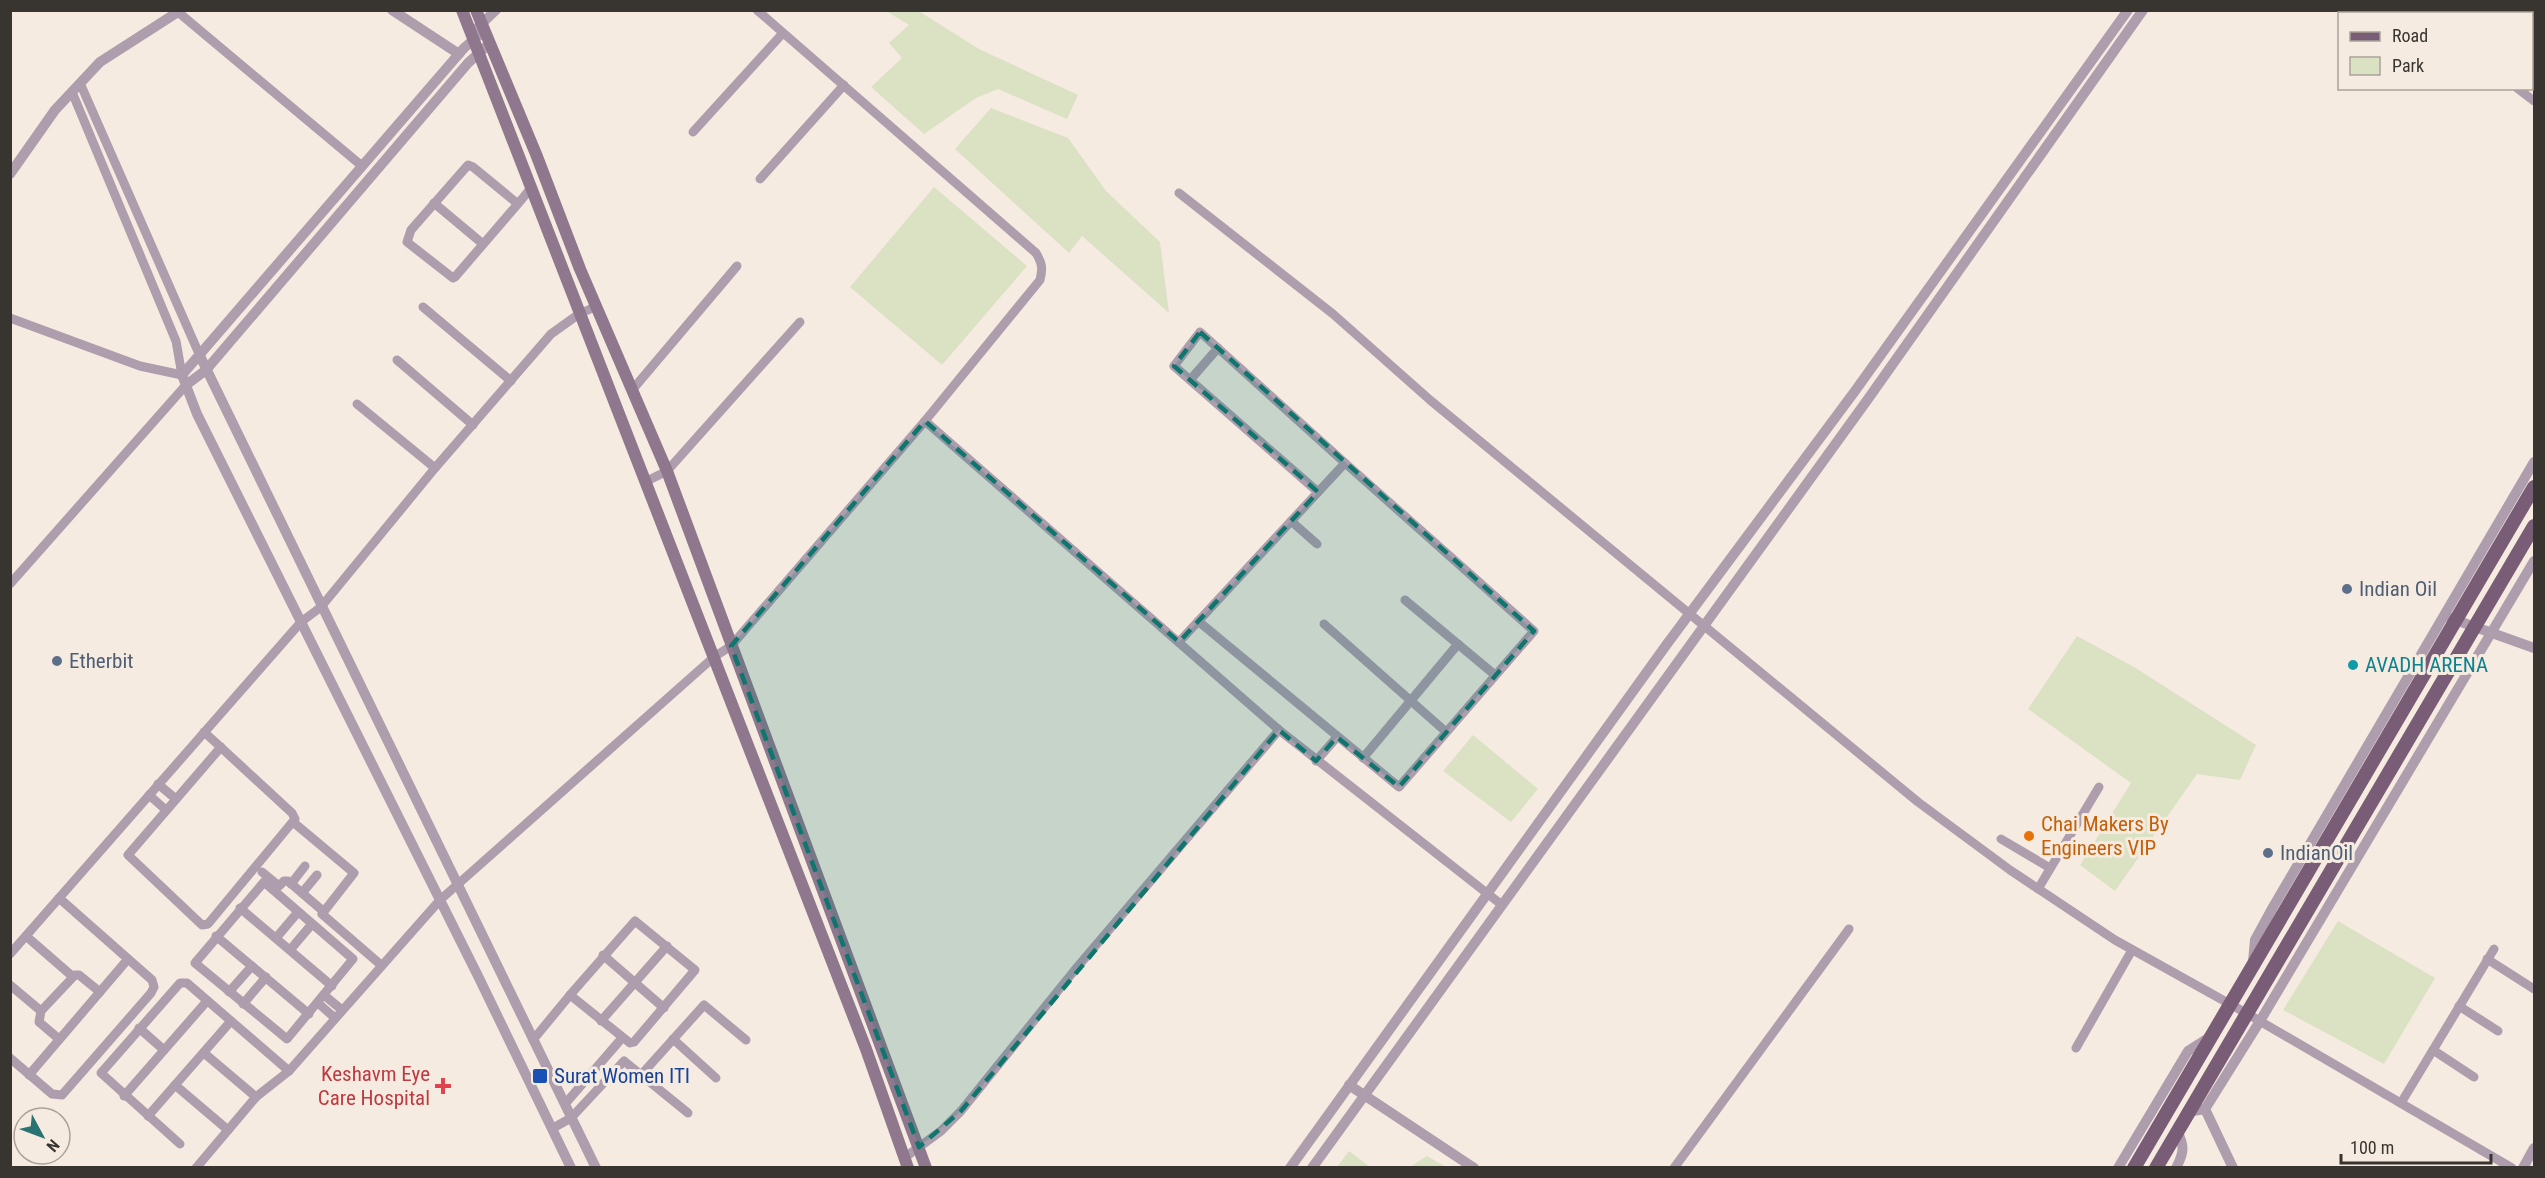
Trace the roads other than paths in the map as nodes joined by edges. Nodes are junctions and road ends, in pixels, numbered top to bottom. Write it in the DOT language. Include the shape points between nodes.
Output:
graph roads {
  1 [pos="392,10"];
  2 [pos="496,10"];
  3 [pos="757,10"];
  4 [pos="2128,10"];
  5 [pos="2143,10"];
  6 [pos="179,11"];
  7 [pos="480,18"];
  8 [pos="468,26"];
  9 [pos="783,33"];
  10 [pos="490,43"];
  11 [pos="478,52"];
  12 [pos="459,54"];
  13 [pos="80,83"];
  14 [pos="844,85"];
  15 [pos="2520,90"];
  16 [pos="72,92"];
  17 [pos="2535,101"];
  18 [pos="693,132"];
  19 [pos="362,166"];
  20 [pos="10,174"];
  21 [pos="760,179"];
  22 [pos="530,189"];
  23 [pos="1179,193"];
  24 [pos="434,203"];
  25 [pos="518,204"];
  26 [pos="483,244"];
  27 [pos="737,266"];
  28 [pos="597,306"];
  29 [pos="423,307"];
  30 [pos="579,314"];
  31 [pos="10,318"];
  32 [pos="800,322"];
  33 [pos="1218,348"];
  34 [pos="200,356"];
  35 [pos="398,360"];
  36 [pos="206,370"];
  37 [pos="184,380"];
  38 [pos="1190,380"];
  39 [pos="510,381"];
  40 [pos="633,389"];
  41 [pos="357,404"];
  42 [pos="925,421"];
  43 [pos="473,425"];
  44 [pos="2535,462"];
  45 [pos="1344,463"];
  46 [pos="435,468"];
  47 [pos="667,471"];
  48 [pos="645,482"];
  49 [pos="2535,488"];
  50 [pos="1318,492"];
  51 [pos="1291,520"];
  52 [pos="2535,526"];
  53 [pos="1317,544"];
  54 [pos="2535,561"];
  55 [pos="10,584"];
  56 [pos="1406,600"];
  57 [pos="321,608"];
  58 [pos="1689,614"];
  59 [pos="2451,618"];
  60 [pos="301,621"];
  61 [pos="1198,621"];
  62 [pos="1324,624"];
  63 [pos="1704,625"];
  64 [pos="2475,627"];
  65 [pos="2492,633"];
  66 [pos="1179,642"];
  67 [pos="1458,644"];
  68 [pos="731,646"];
  69 [pos="2535,648"];
  70 [pos="714,657"];
  71 [pos="1495,675"];
  72 [pos="1411,701"];
  73 [pos="1280,730"];
  74 [pos="1445,731"];
  75 [pos="204,732"];
  76 [pos="1337,737"];
  77 [pos="221,747"];
  78 [pos="1363,758"];
  79 [pos="1317,761"];
  80 [pos="158,784"];
  81 [pos="2099,787"];
  82 [pos="149,795"];
  83 [pos="176,799"];
  84 [pos="166,810"];
  85 [pos="293,822"];
  86 [pos="2001,839"];
  87 [pos="305,866"];
  88 [pos="2050,868"];
  89 [pos="262,872"];
  90 [pos="317,875"];
  91 [pos="291,884"];
  92 [pos="457,885"];
  93 [pos="2038,889"];
  94 [pos="302,893"];
  95 [pos="1487,894"];
  96 [pos="59,898"];
  97 [pos="440,900"];
  98 [pos="1502,905"];
  99 [pos="240,908"];
  100 [pos="323,911"];
  101 [pos="298,912"];
  102 [pos="312,924"];
  103 [pos="1849,928"];
  104 [pos="26,936"];
  105 [pos="216,936"];
  106 [pos="276,938"];
  107 [pos="667,946"];
  108 [pos="2493,949"];
  109 [pos="290,950"];
  110 [pos="2132,950"];
  111 [pos="10,954"];
  112 [pos="603,955"];
  113 [pos="128,959"];
  114 [pos="2487,959"];
  115 [pos="381,965"];
  116 [pos="252,966"];
  117 [pos="498,968"];
  118 [pos="72,976"];
  119 [pos="266,978"];
  120 [pos="479,978"];
  121 [pos="635,983"];
  122 [pos="10,985"];
  123 [pos="332,986"];
  124 [pos="2535,989"];
  125 [pos="100,992"];
  126 [pos="229,992"];
  127 [pos="570,995"];
  128 [pos="321,999"];
  129 [pos="207,1001"];
  130 [pos="243,1004"];
  131 [pos="2230,1004"];
  132 [pos="2459,1006"];
  133 [pos="664,1008"];
  134 [pos="41,1011"];
  135 [pos="2246,1013"];
  136 [pos="309,1014"];
  137 [pos="338,1014"];
  138 [pos="231,1021"];
  139 [pos="601,1021"];
  140 [pos="2260,1021"];
  141 [pos="139,1028"];
  142 [pos="2498,1031"];
  143 [pos="2211,1036"];
  144 [pos="622,1038"];
  145 [pos="673,1039"];
  146 [pos="59,1040"];
  147 [pos="533,1040"];
  148 [pos="746,1040"];
  149 [pos="2076,1048"];
  150 [pos="164,1050"];
  151 [pos="2433,1050"];
  152 [pos="204,1053"];
  153 [pos="10,1058"];
  154 [pos="288,1071"];
  155 [pos="30,1075"];
  156 [pos="641,1075"];
  157 [pos="2474,1077"];
  158 [pos="716,1078"];
  159 [pos="175,1085"];
  160 [pos="1349,1085"];
  161 [pos="1365,1095"];
  162 [pos="124,1096"];
  163 [pos="256,1097"];
  164 [pos="2401,1103"];
  165 [pos="565,1104"];
  166 [pos="2205,1109"];
  167 [pos="2187,1112"];
  168 [pos="687,1113"];
  169 [pos="148,1116"];
  170 [pos="571,1118"];
  171 [pos="552,1128"];
  172 [pos="228,1130"];
  173 [pos="2177,1131"];
  174 [pos="180,1144"];
  175 [pos="919,1147"];
  176 [pos="2535,1148"];
  177 [pos="906,1163"];
  178 [pos="196,1167"];
  179 [pos="571,1167"];
  180 [pos="596,1167"];
  181 [pos="926,1167"];
  182 [pos="1290,1167"];
  183 [pos="1312,1167"];
  184 [pos="1473,1167"];
  185 [pos="1674,1167"];
  186 [pos="2118,1167"];
  187 [pos="2134,1167"];
  188 [pos="2156,1167"];
  189 [pos="2176,1167"];
  190 [pos="2233,1167"];
  191 [pos="2512,1167"];
  192 [pos="2523,1167"];
  1 -- 12 [label="street"];
  2 -- 7 [label="street"];
  3 -- 9 [label="street"];
  4 -- 58 [label="street"];
  5 -- 63 [label="street"];
  6 -- 13 [label="street" via="100,62"];
  6 -- 19 [label="street"];
  7 -- 8 [label="street"];
  7 -- 8 [label="street"];
  7 -- 10 [label="main road"];
  8 -- 11 [label="main road"];
  8 -- 12 [label="street"];
  9 -- 14 [label="street"];
  9 -- 18 [label="street"];
  10 -- 11 [label="street"];
  10 -- 28 [label="main road"];
  11 -- 22 [label="main road"];
  11 -- 36 [label="street"];
  12 -- 19 [label="street"];
  13 -- 16 [label="street"];
  13 -- 34 [label="street"];
  14 -- 21 [label="street"];
  14 -- 42 [label="street" via="1041,261 1040,280"];
  15 -- 17 [label="street"];
  16 -- 20 [label="street"];
  16 -- 37 [label="street" via="176,341"];
  19 -- 34 [label="street"];
  22 -- 25 [label="street"];
  22 -- 30 [label="main road"];
  23 -- 58 [label="street" via="1333,314 1430,400"];
  24 -- 25 [label="street" via="471,165"];
  24 -- 26 [label="street"];
  24 -- 26 [label="street" via="407,236 407,242 452,278"];
  25 -- 26 [label="street"];
  27 -- 40 [label="street"];
  28 -- 30 [label="street"];
  28 -- 40 [label="main road"];
  29 -- 39 [label="street"];
  30 -- 39 [label="street" via="550,334"];
  30 -- 48 [label="main road"];
  31 -- 37 [label="street"];
  32 -- 47 [label="street"];
  33 -- 38 [label="street"];
  33 -- 38 [label="street" via="1200,332 1174,366"];
  33 -- 45 [label="street"];
  34 -- 36 [label="street"];
  34 -- 37 [label="street"];
  35 -- 43 [label="street"];
  36 -- 37 [label="street"];
  36 -- 57 [label="street"];
  37 -- 55 [label="street"];
  37 -- 60 [label="street" via="197,414"];
  38 -- 50 [label="street"];
  39 -- 43 [label="street"];
  40 -- 47 [label="main road"];
  41 -- 46 [label="street"];
  42 -- 66 [label="street"];
  42 -- 68 [label="street"];
  43 -- 46 [label="street"];
  44 -- 59 [label="street"];
  45 -- 50 [label="street"];
  45 -- 71 [label="street" via="1534,631"];
  46 -- 57 [label="street"];
  47 -- 48 [label="street"];
  47 -- 68 [label="main road"];
  48 -- 70 [label="main road"];
  49 -- 59 [label="main road"];
  50 -- 51 [label="street"];
  51 -- 53 [label="street"];
  51 -- 61 [label="street"];
  52 -- 64 [label="main road"];
  54 -- 65 [label="street"];
  56 -- 67 [label="street"];
  57 -- 60 [label="street"];
  57 -- 92 [label="street"];
  58 -- 63 [label="street"];
  58 -- 95 [label="street"];
  59 -- 64 [label="street"];
  59 -- 131 [label="main road"];
  60 -- 75 [label="street"];
  60 -- 97 [label="street"];
  61 -- 66 [label="street"];
  61 -- 76 [label="street"];
  62 -- 72 [label="street"];
  63 -- 93 [label="street" via="1918,802"];
  63 -- 98 [label="street"];
  64 -- 65 [label="street"];
  64 -- 135 [label="main road"];
  65 -- 69 [label="street"];
  65 -- 140 [label="street"];
  66 -- 73 [label="street"];
  67 -- 71 [label="street"];
  67 -- 72 [label="street"];
  68 -- 70 [label="street"];
  68 -- 175 [label="main road"];
  70 -- 92 [label="street"];
  70 -- 177 [label="main road" via="866,1049"];
  71 -- 74 [label="street"];
  72 -- 74 [label="street"];
  72 -- 78 [label="street"];
  73 -- 79 [label="street"];
  73 -- 175 [label="street" via="1074,971 961,1111"];
  74 -- 78 [label="street" via="1398,787"];
  75 -- 77 [label="street"];
  75 -- 80 [label="street"];
  76 -- 78 [label="street"];
  76 -- 79 [label="street"];
  77 -- 83 [label="street"];
  77 -- 85 [label="street" via="295,816"];
  79 -- 95 [label="street"];
  80 -- 82 [label="street"];
  80 -- 83 [label="street"];
  81 -- 88 [label="street"];
  82 -- 84 [label="street"];
  82 -- 96 [label="street"];
  83 -- 84 [label="street"];
  84 -- 85 [label="street" via="129,856 202,925 208,924"];
  85 -- 100 [label="street" via="354,873"];
  86 -- 88 [label="street"];
  87 -- 91 [label="street"];
  88 -- 93 [label="street"];
  89 -- 91 [label="street" via="276,885 286,880"];
  90 -- 94 [label="street"];
  91 -- 94 [label="street"];
  92 -- 97 [label="street"];
  92 -- 117 [label="street"];
  93 -- 110 [label="street"];
  94 -- 100 [label="street"];
  95 -- 98 [label="street"];
  95 -- 160 [label="street"];
  96 -- 104 [label="street"];
  96 -- 113 [label="street"];
  97 -- 115 [label="street"];
  97 -- 120 [label="street"];
  98 -- 161 [label="street"];
  99 -- 101 [label="street" via="264,882"];
  99 -- 105 [label="street"];
  99 -- 106 [label="street"];
  100 -- 115 [label="street" via="323,916"];
  101 -- 102 [label="street"];
  101 -- 106 [label="street"];
  102 -- 109 [label="street"];
  102 -- 123 [label="street" via="353,959"];
  103 -- 185 [label="street"];
  104 -- 111 [label="street"];
  104 -- 118 [label="street"];
  105 -- 116 [label="street"];
  105 -- 126 [label="street" via="195,963"];
  106 -- 109 [label="street"];
  107 -- 112 [label="street" via="635,921"];
  107 -- 121 [label="street"];
  107 -- 133 [label="street" via="695,970"];
  108 -- 114 [label="street"];
  109 -- 123 [label="street"];
  110 -- 131 [label="street"];
  110 -- 149 [label="street"];
  112 -- 121 [label="street"];
  112 -- 127 [label="street"];
  113 -- 125 [label="street"];
  113 -- 155 [label="street" via="152,980 151,993 62,1095 52,1094"];
  114 -- 124 [label="street"];
  114 -- 132 [label="street"];
  115 -- 137 [label="street"];
  116 -- 119 [label="street"];
  116 -- 126 [label="street"];
  117 -- 120 [label="street"];
  117 -- 147 [label="street"];
  118 -- 125 [label="street" via="79,975"];
  118 -- 134 [label="street"];
  119 -- 130 [label="street"];
  119 -- 136 [label="street"];
  120 -- 171 [label="street"];
  121 -- 133 [label="street"];
  121 -- 139 [label="street"];
  122 -- 134 [label="street"];
  123 -- 128 [label="street"];
  125 -- 146 [label="street"];
  126 -- 130 [label="street"];
  127 -- 139 [label="street"];
  127 -- 147 [label="street"];
  128 -- 136 [label="street"];
  128 -- 137 [label="street"];
  129 -- 138 [label="street"];
  129 -- 141 [label="street" via="183,981"];
  129 -- 150 [label="street"];
  130 -- 136 [label="street" via="285,1039"];
  131 -- 135 [label="street"];
  131 -- 143 [label="main road"];
  132 -- 142 [label="street"];
  132 -- 151 [label="street"];
  133 -- 144 [label="street" via="634,1042"];
  134 -- 146 [label="street" via="39,1022"];
  135 -- 140 [label="street"];
  135 -- 167 [label="main road"];
  137 -- 154 [label="street"];
  138 -- 152 [label="street"];
  138 -- 154 [label="street"];
  139 -- 144 [label="street"];
  140 -- 164 [label="street"];
  140 -- 166 [label="street"];
  141 -- 150 [label="street"];
  141 -- 162 [label="street" via="101,1072"];
  143 -- 186 [label="street" via="2187,1051"];
  143 -- 187 [label="main road"];
  144 -- 165 [label="street"];
  145 -- 148 [label="street" via="704,1005"];
  145 -- 156 [label="street"];
  145 -- 158 [label="street"];
  146 -- 155 [label="street"];
  147 -- 165 [label="street"];
  150 -- 162 [label="street"];
  151 -- 157 [label="street"];
  151 -- 164 [label="street"];
  152 -- 159 [label="street"];
  152 -- 163 [label="street"];
  153 -- 155 [label="street"];
  154 -- 163 [label="street"];
  156 -- 168 [label="street"];
  156 -- 170 [label="street" via="624,1061"];
  159 -- 169 [label="street"];
  159 -- 172 [label="street"];
  160 -- 161 [label="street"];
  160 -- 182 [label="street"];
  161 -- 183 [label="street"];
  161 -- 184 [label="street"];
  162 -- 169 [label="street"];
  163 -- 172 [label="street"];
  164 -- 191 [label="street"];
  165 -- 170 [label="street"];
  166 -- 167 [label="street"];
  166 -- 190 [label="street"];
  167 -- 173 [label="main road"];
  169 -- 174 [label="street"];
  170 -- 171 [label="street"];
  170 -- 180 [label="street"];
  171 -- 179 [label="street"];
  172 -- 178 [label="street"];
  173 -- 188 [label="main road"];
  173 -- 189 [label="street" via="2184,1152"];
  175 -- 177 [label="street"];
  175 -- 181 [label="main road"];
  176 -- 192 [label="street"];
}
